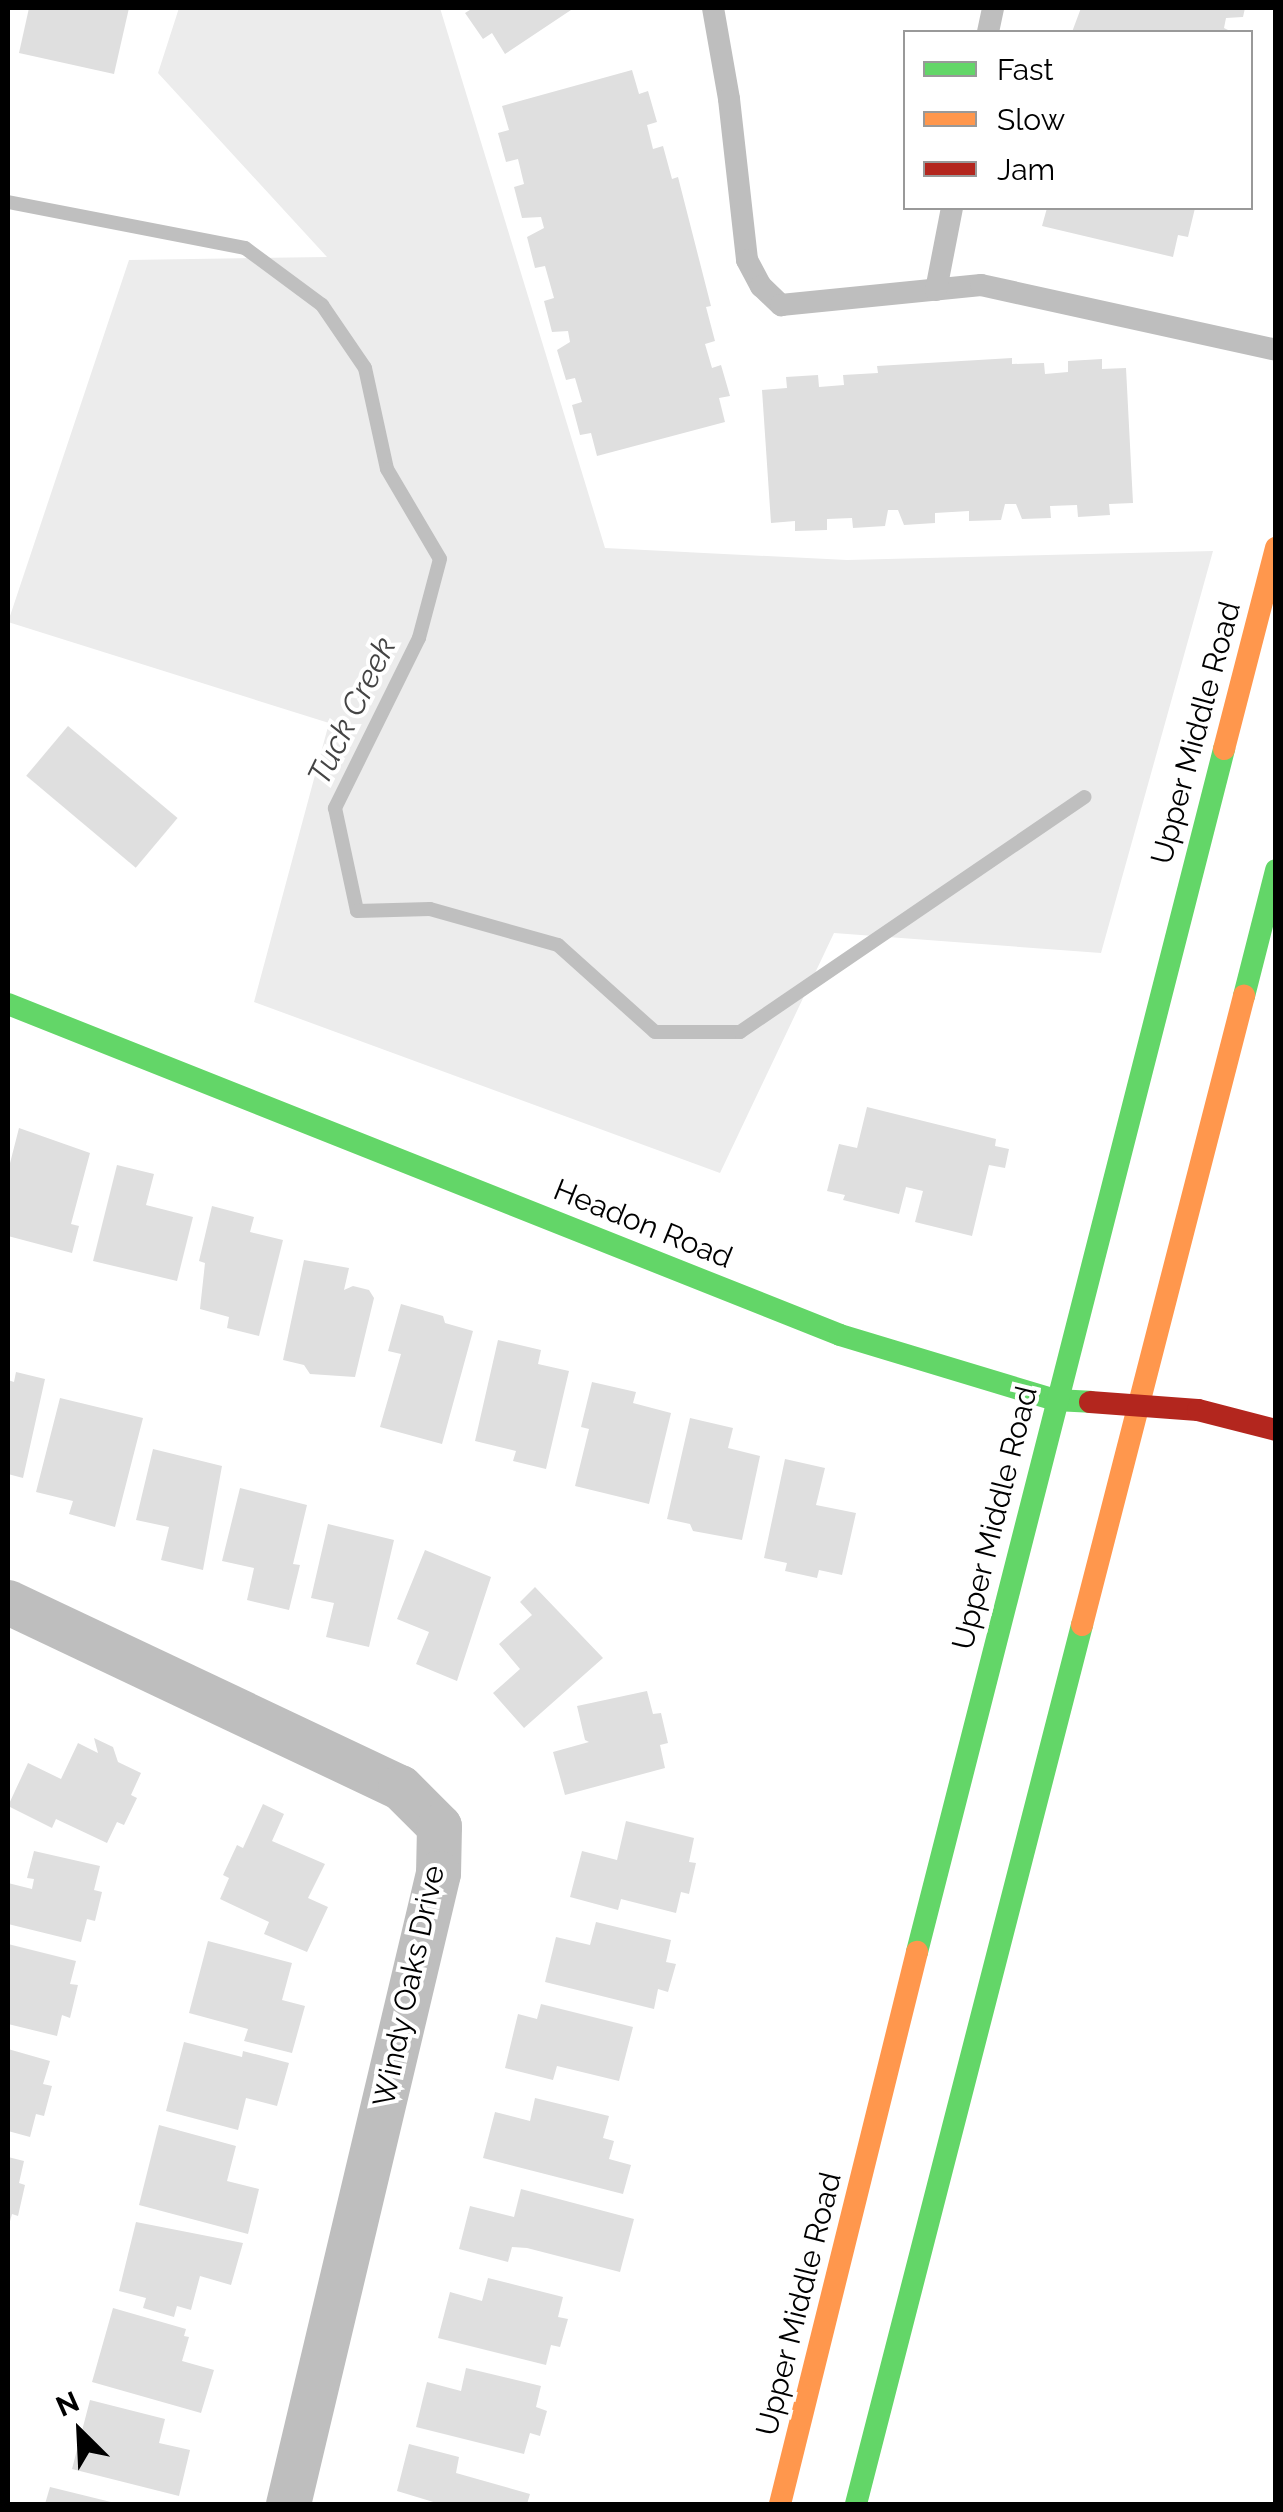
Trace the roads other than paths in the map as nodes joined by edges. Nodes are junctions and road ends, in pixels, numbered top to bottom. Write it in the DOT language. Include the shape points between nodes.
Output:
graph roads {
  1 [pos="713,8"];
  2 [pos="952,210"];
  3 [pos="936,290"];
  4 [pos="1276,350"];
  5 [pos="1276,548"];
  6 [pos="1276,870"];
  7 [pos="8,1004"];
  8 [pos="1055,1400"];
  9 [pos="1139,1404"];
  10 [pos="1276,1430"];
  11 [pos="8,1602"];
  12 [pos="288,2504"];
  13 [pos="780,2504"];
  14 [pos="856,2504"];
  1 -- 3 [label="lane" via="747,260 761,286 781,305"];
  2 -- 3 [label="lane"];
  3 -- 4 [label="lane" via="981,285"];
  5 -- 8 [label="main road, Upper Middle Road"];
  6 -- 9 [label="main road"];
  7 -- 8 [label="main road, Headon Road" via="840,1335"];
  8 -- 9 [label="main road, Headon Road"];
  8 -- 13 [label="main road, Upper Middle Road"];
  9 -- 10 [label="main road, Headon Road" via="1198,1410"];
  9 -- 14 [label="main road"];
  11 -- 12 [label="street, Windy Oaks Drive" via="400,1787 439,1826 438,1872"];
}
